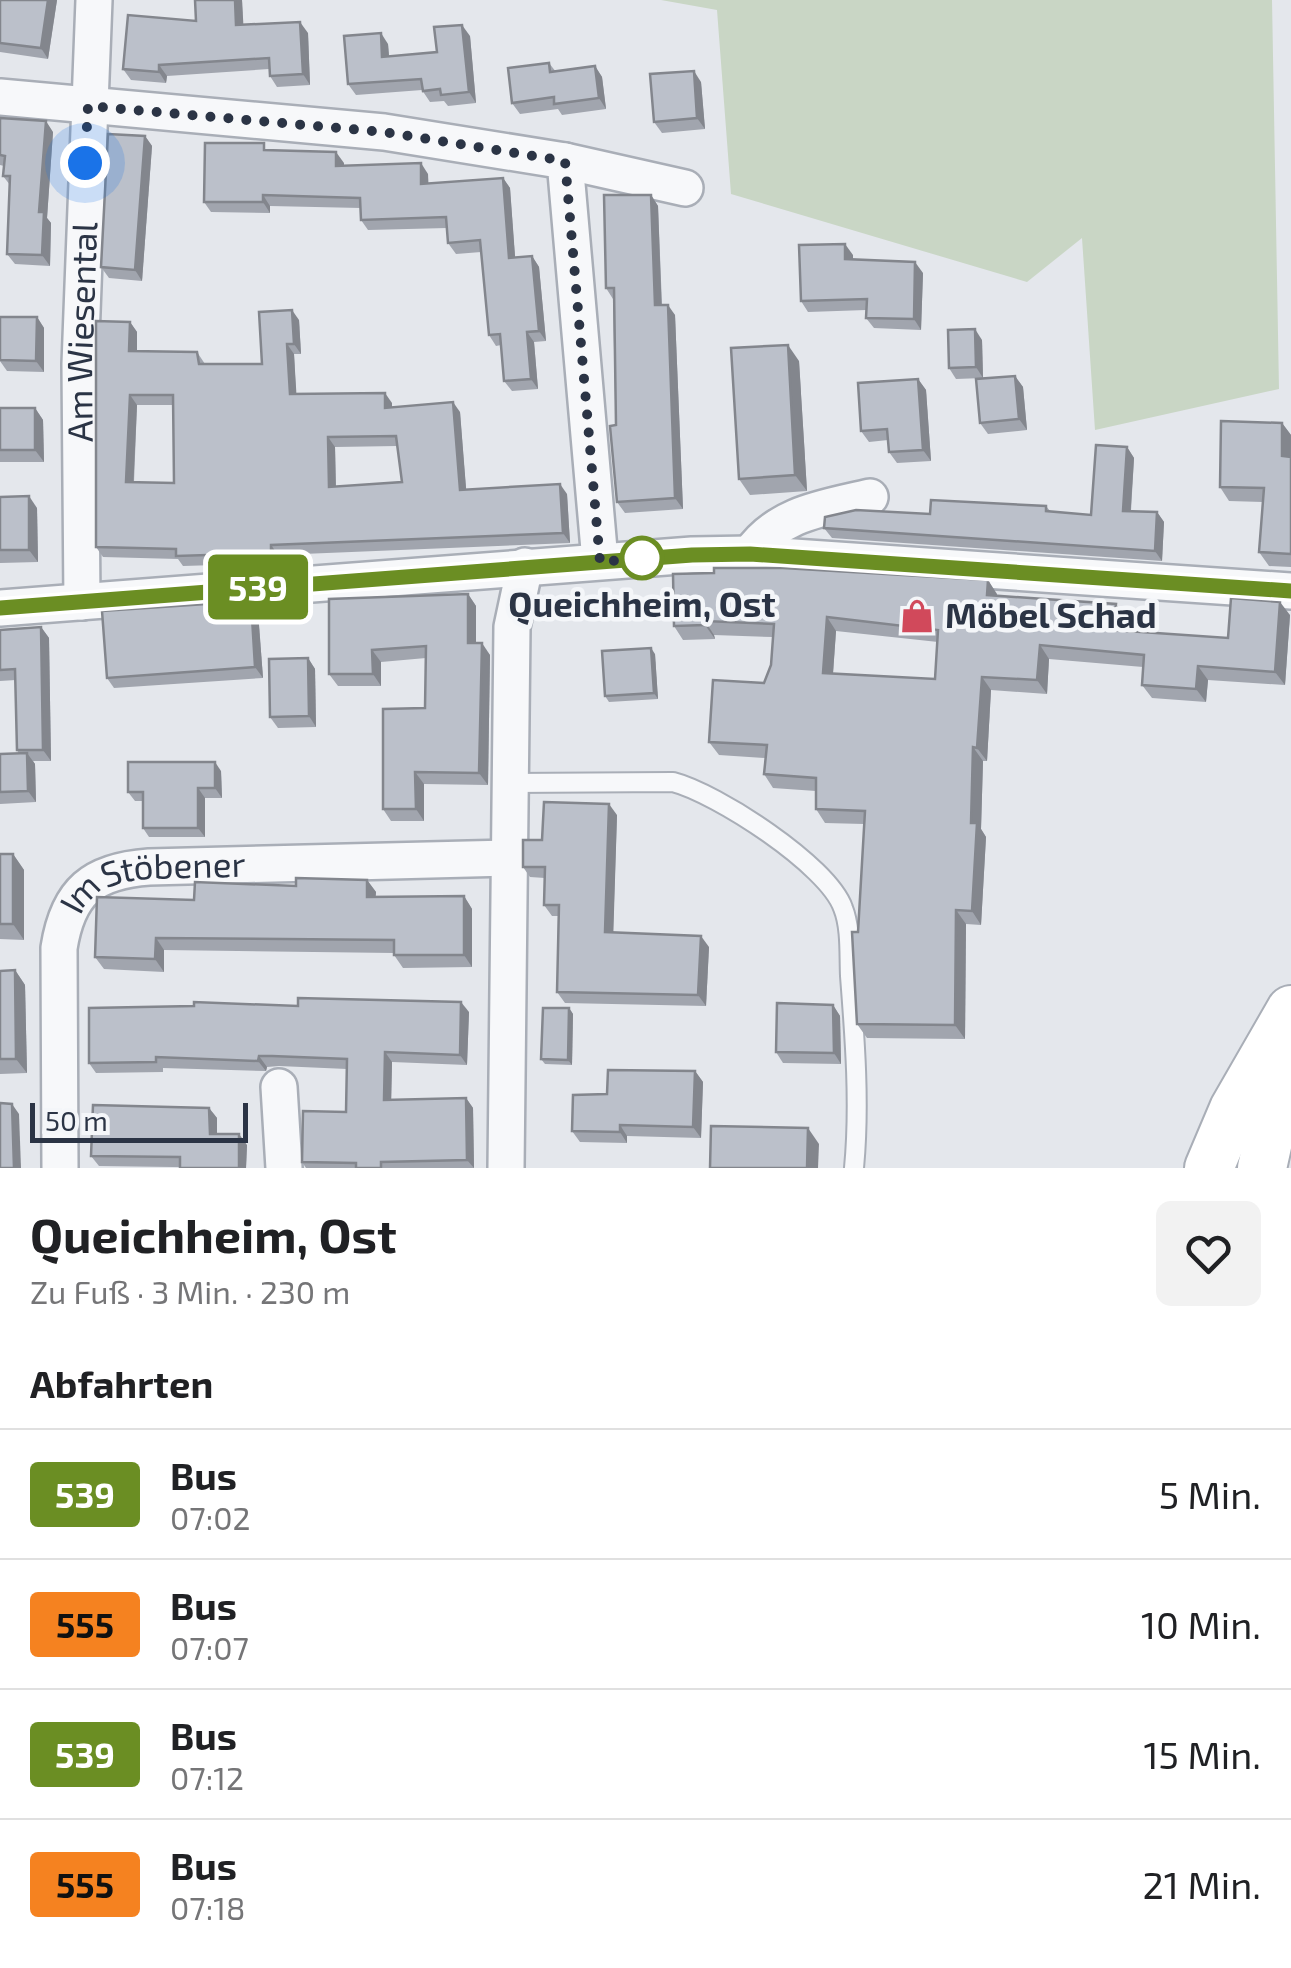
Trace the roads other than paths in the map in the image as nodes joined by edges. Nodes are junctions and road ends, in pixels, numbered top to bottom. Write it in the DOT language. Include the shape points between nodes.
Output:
graph roads {
  1 [pos="94,0"];
  2 [pos="0,97"];
  3 [pos="88,106"];
  4 [pos="565,161"];
  5 [pos="685,188"];
  6 [pos="870,497"];
  7 [pos="750,554"];
  8 [pos="600,562"];
  9 [pos="524,566"];
  10 [pos="1291,591"];
  11 [pos="82,602"];
  12 [pos="0,608"];
  13 [pos="510,783"];
  14 [pos="508,858"];
  15 [pos="1291,1010"];
  16 [pos="1291,1066"];
  17 [pos="279,1087"];
  18 [pos="60,1168"];
  19 [pos="284,1168"];
  20 [pos="506,1168"];
  21 [pos="854,1168"];
  22 [pos="1210,1168"];
  23 [pos="1262,1168"];
  1 -- 3 [label="street, Am Wiesental"];
  2 -- 3 [label="street"];
  3 -- 4 [label="street" via="384,132"];
  3 -- 11 [label="street, Am Wiesental"];
  4 -- 5 [label="street"];
  4 -- 8 [label="street"];
  6 -- 7 [label="street" via="785,521 768,530"];
  7 -- 8 [label="street"];
  7 -- 10 [label="street"];
  8 -- 9 [label="street"];
  9 -- 11 [label="street"];
  9 -- 13 [label="street" via="512,627"];
  11 -- 12 [label="street"];
  13 -- 14 [label="street"];
  13 -- 21 [label="lane" via="674,782 699,788 834,892 847,924"];
  14 -- 18 [label="street, Im Stöbener" via="149,867 112,872 92,883 65,914 59,948"];
  14 -- 20 [label="street"];
  15 -- 22 [label="street" via="1234,1109"];
  16 -- 23 [label="street"];
  17 -- 19 [label="street"];
}
